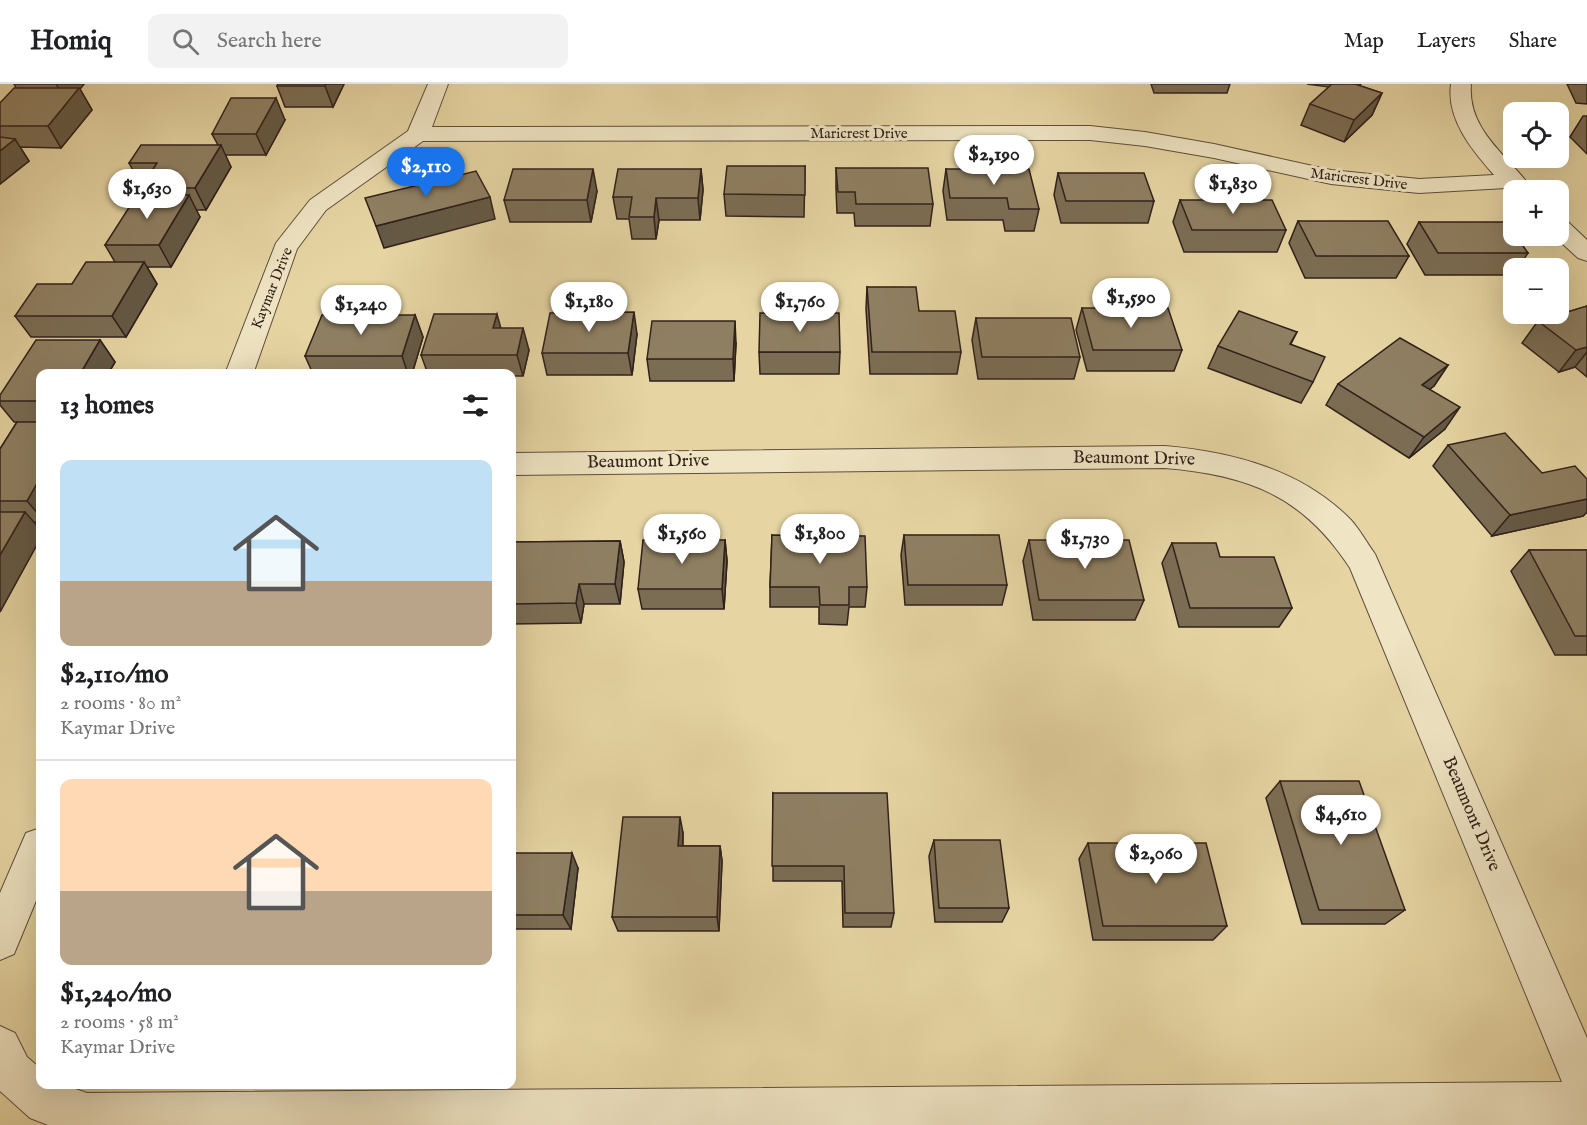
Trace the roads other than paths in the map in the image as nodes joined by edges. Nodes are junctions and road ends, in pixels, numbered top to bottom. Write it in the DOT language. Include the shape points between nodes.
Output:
graph roads {
  1 [pos="438,84"];
  2 [pos="1461,84"];
  3 [pos="418,134"];
  4 [pos="1511,180"];
  5 [pos="1503,186"];
  6 [pos="1569,236"];
  7 [pos="1587,253"];
  8 [pos="241,369"];
  9 [pos="516,464"];
  10 [pos="36,855"];
  11 [pos="0,940"];
  12 [pos="0,1048"];
  13 [pos="1587,1089"];
  14 [pos="1587,1104"];
  1 -- 3 [label="street"];
  2 -- 4 [label="street" via="1461,112"];
  3 -- 5 [label="street, Maricrest Drive" via="1090,133 1214,151 1331,177 1419,186"];
  3 -- 8 [label="street, Kaymar Drive" via="318,205 300,226 285,248"];
  6 -- 7 [label="street"];
  9 -- 13 [label="street, Beaumont Drive" via="1165,457 1203,459 1277,483 1311,504 1340,529 1364,563"];
  10 -- 11 [label="street"];
  12 -- 14 [label="street" via="12,1072 46,1102 87,1115"];
}
